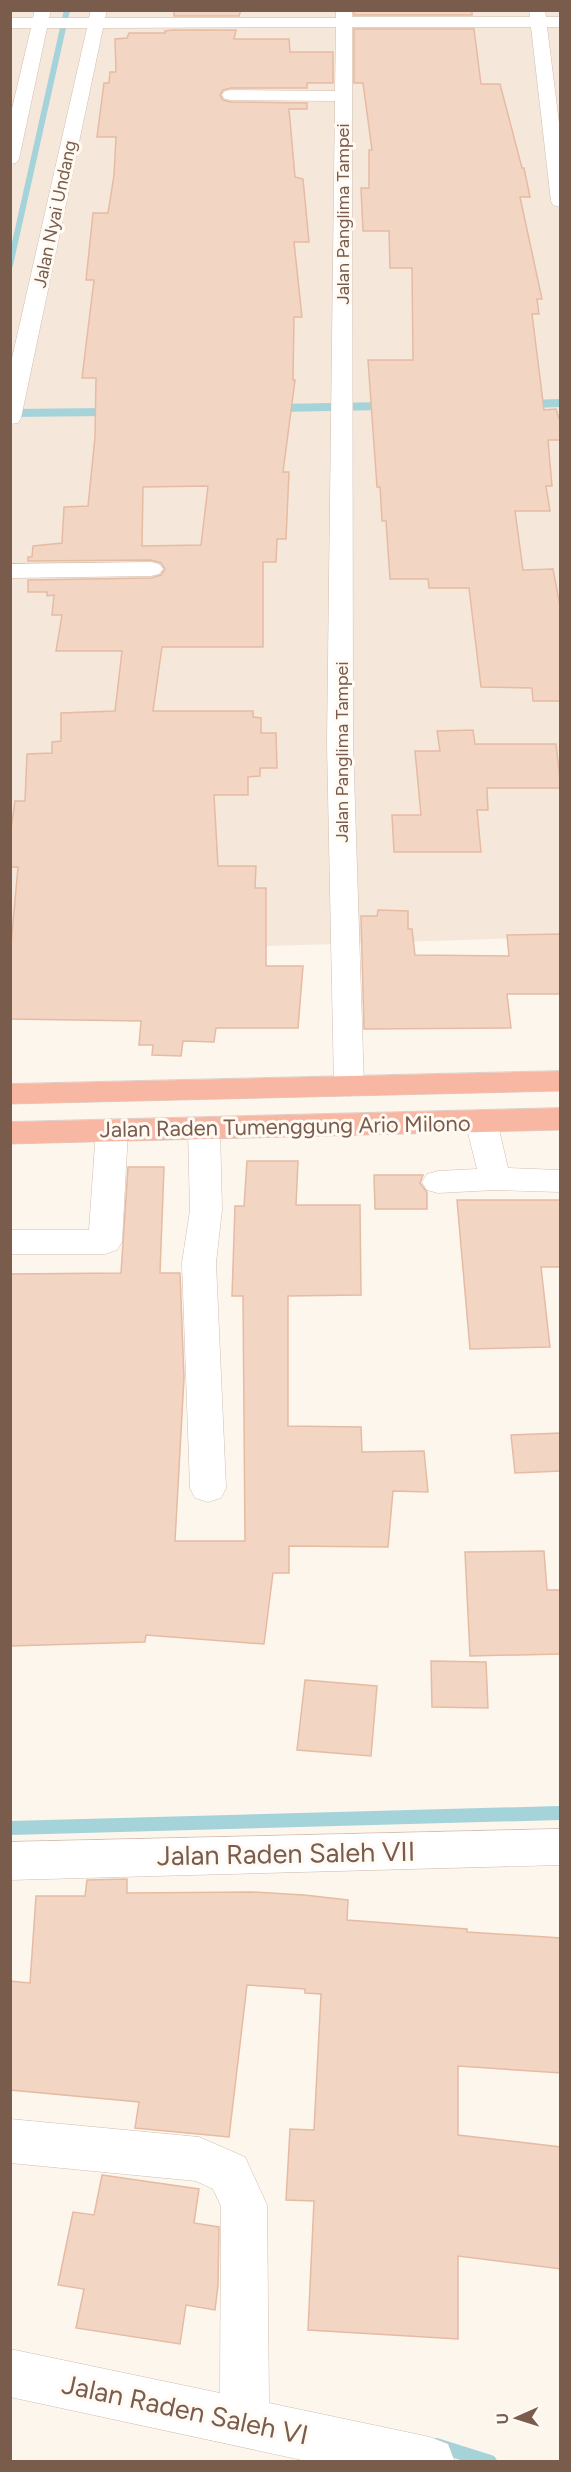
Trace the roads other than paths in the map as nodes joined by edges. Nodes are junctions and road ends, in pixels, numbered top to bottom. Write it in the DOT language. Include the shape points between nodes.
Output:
graph roads {
  1 [pos="538,16"];
  2 [pos="344,17"];
  3 [pos="43,19"];
  4 [pos="95,19"];
  5 [pos="561,22"];
  6 [pos="10,23"];
  7 [pos="345,74"];
  8 [pos="322,75"];
  9 [pos="231,95"];
  10 [pos="343,96"];
  11 [pos="10,159"];
  12 [pos="561,201"];
  13 [pos="12,414"];
  14 [pos="151,569"];
  15 [pos="10,571"];
  16 [pos="561,1080"];
  17 [pos="349,1086"];
  18 [pos="203,1089"];
  19 [pos="10,1094"];
  20 [pos="561,1119"];
  21 [pos="481,1121"];
  22 [pos="204,1130"];
  23 [pos="112,1131"];
  24 [pos="10,1133"];
  25 [pos="495,1179"];
  26 [pos="561,1180"];
  27 [pos="438,1182"];
  28 [pos="10,1242"];
  29 [pos="208,1488"];
  30 [pos="561,1847"];
  31 [pos="10,1861"];
  32 [pos="10,2142"];
  33 [pos="10,2373"];
  34 [pos="245,2423"];
  35 [pos="430,2462"];
  1 -- 2 [label="street"];
  1 -- 5 [label="street"];
  1 -- 12 [label="street"];
  2 -- 4 [label="street"];
  2 -- 7 [label="street, Jalan Panglima Tampei"];
  3 -- 4 [label="street"];
  3 -- 6 [label="street"];
  3 -- 11 [label="street"];
  4 -- 13 [label="street, Jalan Nyai Undang"];
  7 -- 8 [label="street"];
  7 -- 10 [label="street, Jalan Panglima Tampei"];
  9 -- 10 [label="street"];
  10 -- 17 [label="street, Jalan Panglima Tampei" via="340,743"];
  14 -- 15 [label="street"];
  16 -- 17 [label="highway, Jalan Raden Tumenggung Ario Milono"];
  17 -- 18 [label="highway, Jalan Raden Tumenggung Ario Milono"];
  18 -- 19 [label="highway, Jalan Raden Tumenggung Ario Milono"];
  18 -- 22 [label="highway"];
  20 -- 21 [label="highway, Jalan Raden Tumenggung Ario Milono"];
  21 -- 22 [label="highway, Jalan Raden Tumenggung Ario Milono"];
  21 -- 25 [label="street"];
  22 -- 23 [label="highway, Jalan Raden Tumenggung Ario Milono"];
  22 -- 29 [label="street" via="206,1210 200,1263"];
  23 -- 24 [label="highway, Jalan Raden Tumenggung Ario Milono"];
  23 -- 28 [label="street" via="105,1242"];
  25 -- 26 [label="street"];
  25 -- 27 [label="street"];
  30 -- 31 [label="street, Jalan Raden Saleh VII"];
  32 -- 34 [label="street" via="199,2159 229,2173 244,2205"];
  33 -- 34 [label="street, Jalan Raden Saleh VI"];
  34 -- 35 [label="street, Jalan Raden Saleh VI"];
}
